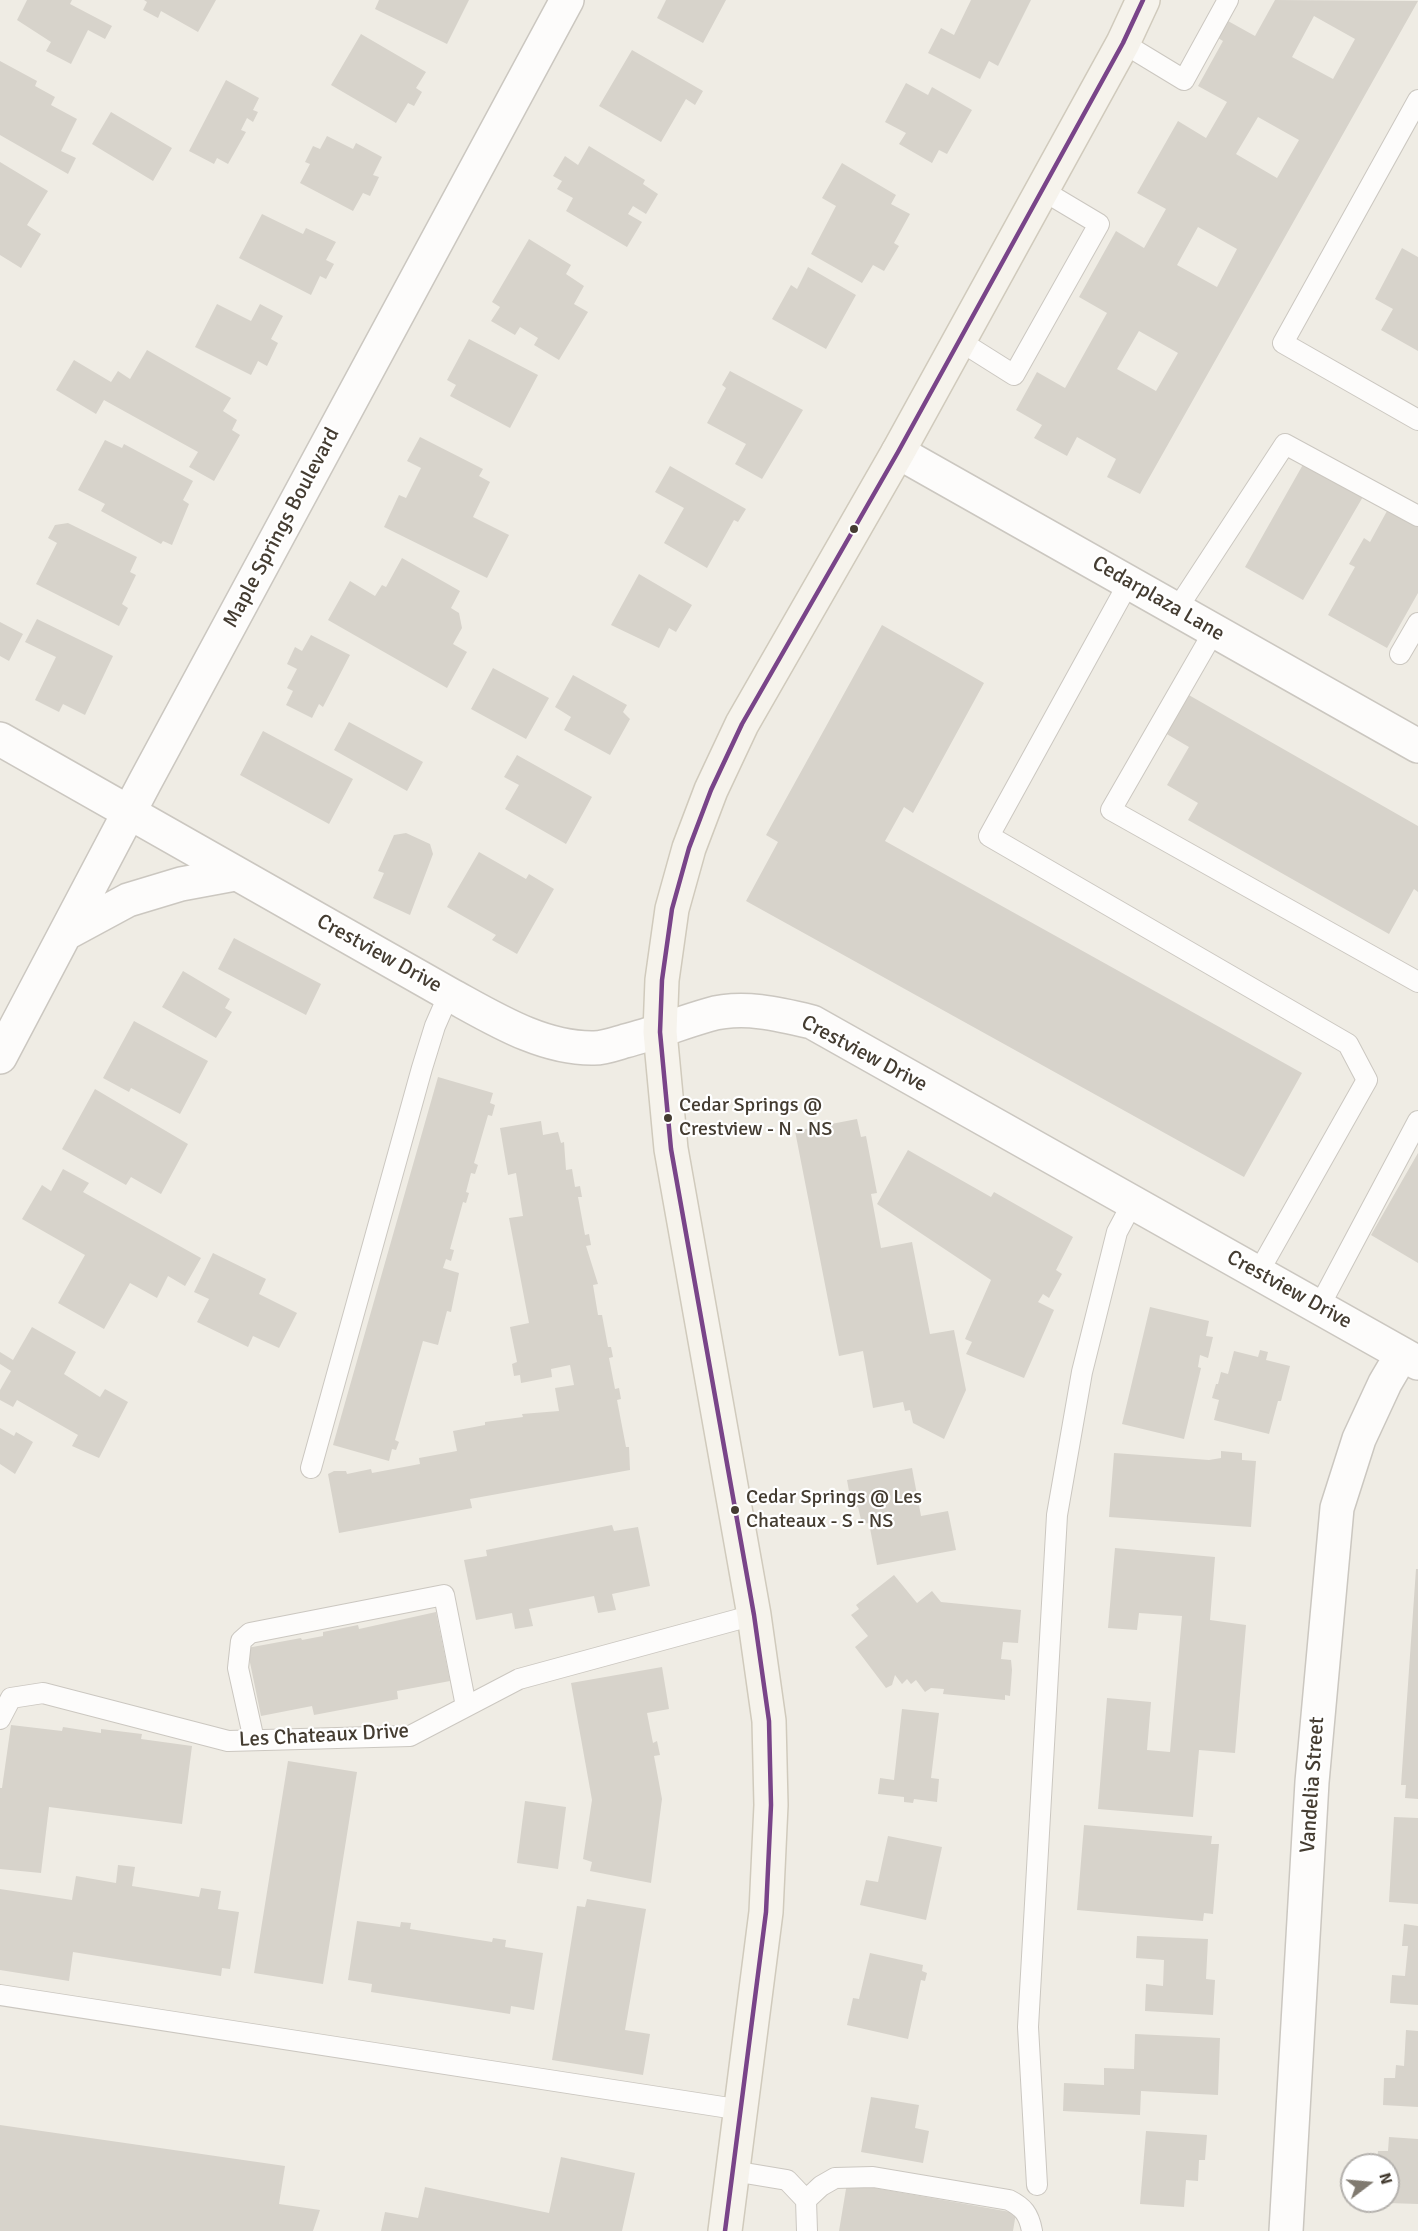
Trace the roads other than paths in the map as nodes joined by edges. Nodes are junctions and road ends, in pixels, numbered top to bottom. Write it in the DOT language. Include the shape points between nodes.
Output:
graph roads {
  1 [pos="567,0"];
  2 [pos="1143,0"];
  3 [pos="1228,0"];
  4 [pos="1123,43"];
  5 [pos="1418,100"];
  6 [pos="1042,190"];
  7 [pos="960,341"];
  8 [pos="1418,420"];
  9 [pos="898,452"];
  10 [pos="1418,516"];
  11 [pos="1129,582"];
  12 [pos="1177,609"];
  13 [pos="1418,623"];
  14 [pos="1214,631"];
  15 [pos="1400,654"];
  16 [pos="0,739"];
  17 [pos="1418,746"];
  18 [pos="128,813"];
  19 [pos="235,874"];
  20 [pos="65,934"];
  21 [pos="1418,982"];
  22 [pos="450,994"];
  23 [pos="660,1032"];
  24 [pos="0,1057"];
  25 [pos="1418,1121"];
  26 [pos="1132,1202"];
  27 [pos="1258,1273"];
  28 [pos="1319,1307"];
  29 [pos="1410,1358"];
  30 [pos="311,1468"];
  31 [pos="754,1615"];
  32 [pos="466,1706"];
  33 [pos="0,1719"];
  34 [pos="254,1740"];
  35 [pos="0,1995"];
  36 [pos="742,2110"];
  37 [pos="733,2171"];
  38 [pos="1037,2185"];
  39 [pos="806,2200"];
  40 [pos="725,2231"];
  41 [pos="807,2231"];
  42 [pos="1032,2231"];
  43 [pos="1286,2231"];
  1 -- 18 [label="street, Maple Springs Boulevard"];
  2 -- 4 [label="main road"];
  3 -- 4 [label="lane" via="1184,80"];
  4 -- 6 [label="main road"];
  5 -- 8 [label="lane" via="1283,343"];
  6 -- 7 [label="main road"];
  6 -- 7 [label="lane" via="1100,224 1014,375"];
  7 -- 9 [label="main road"];
  9 -- 11 [label="street, Cedarplaza Lane"];
  9 -- 23 [label="main road" via="742,724 711,790 672,909 662,980"];
  10 -- 12 [label="lane" via="1285,444"];
  11 -- 12 [label="street, Cedarplaza Lane"];
  11 -- 27 [label="lane" via="989,836 1348,1044 1367,1080"];
  12 -- 14 [label="street, Cedarplaza Lane"];
  13 -- 15 [label="lane"];
  14 -- 17 [label="street, Cedarplaza Lane"];
  14 -- 21 [label="lane" via="1112,810"];
  16 -- 18 [label="street, Crestview Drive"];
  18 -- 19 [label="street, Crestview Drive"];
  18 -- 20 [label="street, Maple Springs Boulevard"];
  19 -- 20 [label="street" via="181,884 128,900"];
  19 -- 22 [label="street, Crestview Drive"];
  20 -- 24 [label="street, Maple Springs Boulevard"];
  22 -- 23 [label="street, Crestview Drive" via="505,1024 558,1044 594,1048"];
  22 -- 30 [label="lane" via="422,1068"];
  23 -- 26 [label="street, Crestview Drive" via="726,1011 776,1013 812,1022"];
  23 -- 31 [label="main road" via="673,1161"];
  25 -- 28 [label="lane"];
  26 -- 27 [label="street, Crestview Drive"];
  26 -- 38 [label="lane" via="1118,1232 1082,1372 1057,1515 1028,2027"];
  27 -- 28 [label="street, Crestview Drive"];
  28 -- 29 [label="street, Crestview Drive"];
  29 -- 43 [label="street, Vandelia Street" via="1385,1383 1359,1438 1337,1508 1312,1782"];
  31 -- 32 [label="lane, Les Chateaux Drive" via="519,1680"];
  31 -- 36 [label="main road" via="769,1721 771,1805 766,1912"];
  32 -- 34 [label="lane, Les Chateaux Drive" via="410,1736"];
  32 -- 34 [label="lane" via="444,1595 250,1633 241,1641 238,1668"];
  33 -- 34 [label="lane, Les Chateaux Drive" via="11,1698 43,1693 228,1741"];
  35 -- 36 [label="lane"];
  36 -- 37 [label="main road"];
  37 -- 39 [label="lane" via="787,2180"];
  37 -- 40 [label="main road"];
  39 -- 41 [label="lane"];
  39 -- 42 [label="lane" via="835,2178 873,2177 1009,2199 1022,2207"];
}
